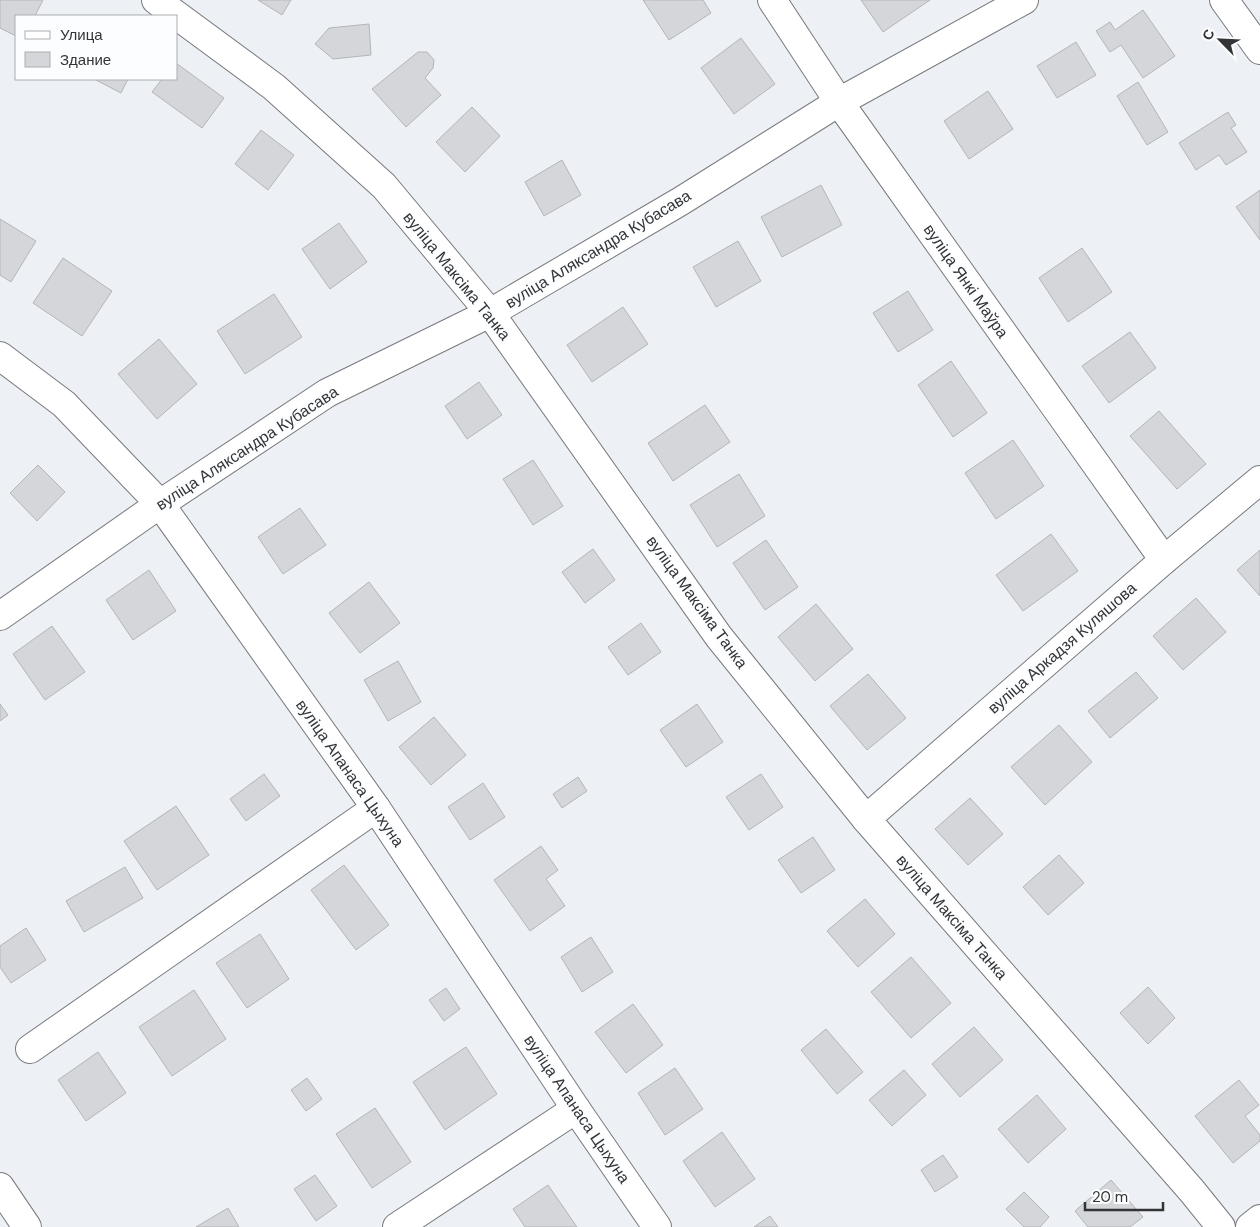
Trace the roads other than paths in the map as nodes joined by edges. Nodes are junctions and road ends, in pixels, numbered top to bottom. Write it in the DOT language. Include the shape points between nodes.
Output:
graph roads {
  1 [pos="156,0"];
  2 [pos="772,0"];
  3 [pos="1024,0"];
  4 [pos="1224,0"];
  5 [pos="176,15"];
  6 [pos="178,16"];
  7 [pos="1260,50"];
  8 [pos="839,102"];
  9 [pos="490,313"];
  10 [pos="0,356"];
  11 [pos="1260,480"];
  12 [pos="160,504"];
  13 [pos="1164,560"];
  14 [pos="0,616"];
  15 [pos="376,808"];
  16 [pos="866,818"];
  17 [pos="30,1049"];
  18 [pos="576,1109"];
  19 [pos="0,1187"];
  20 [pos="1260,1219"];
  21 [pos="27,1227"];
  22 [pos="397,1227"];
  23 [pos="657,1227"];
  24 [pos="1221,1227"];
  25 [pos="1250,1227"];
  1 -- 5 [label="street, вуліца Максіма Танка"];
  2 -- 8 [label="street, вуліца Янкі Маўра"];
  3 -- 8 [label="street, вуліца Аляксандра Кубасава"];
  4 -- 7 [label="street"];
  6 -- 9 [label="street, вуліца Максіма Танка" via="274,87 384,186"];
  8 -- 9 [label="street, вуліца Аляксандра Кубасава"];
  8 -- 13 [label="street, вуліца Янкі Маўра"];
  9 -- 12 [label="street, вуліца Аляксандра Кубасава" via="327,393"];
  9 -- 16 [label="street, вуліца Максіма Танка" via="719,637"];
  10 -- 12 [label="street, вуліца Апанаса Цыхуна" via="64,404"];
  11 -- 13 [label="street, вуліца Аркадзя Куляшова"];
  12 -- 14 [label="street, вуліца Аляксандра Кубасава"];
  12 -- 15 [label="street, вуліца Апанаса Цыхуна"];
  13 -- 16 [label="street, вуліца Аркадзя Куляшова"];
  15 -- 17 [label="street"];
  15 -- 18 [label="street, вуліца Апанаса Цыхуна"];
  16 -- 24 [label="street, вуліца Максіма Танка"];
  18 -- 22 [label="street"];
  18 -- 23 [label="street, вуліца Апанаса Цыхуна"];
  19 -- 21 [label="street"];
  20 -- 25 [label="street"];
}
